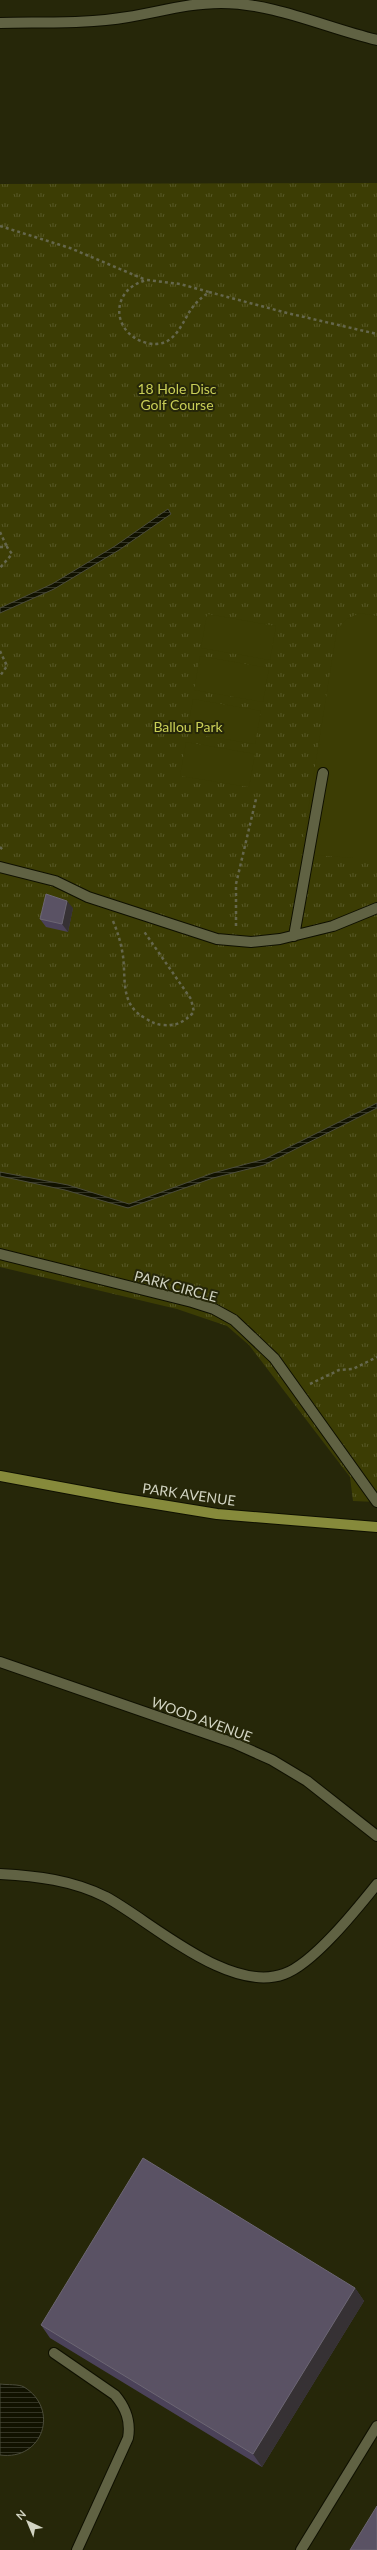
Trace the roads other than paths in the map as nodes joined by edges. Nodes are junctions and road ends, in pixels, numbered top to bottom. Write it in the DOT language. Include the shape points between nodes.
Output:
graph roads {
  1 [pos="221,1"];
  2 [pos="0,23"];
  3 [pos="377,40"];
  4 [pos="323,773"];
  5 [pos="1,867"];
  6 [pos="377,908"];
  7 [pos="294,936"];
  8 [pos="0,1254"];
  9 [pos="0,1476"];
  10 [pos="377,1502"];
  11 [pos="377,1527"];
  12 [pos="0,1662"];
  13 [pos="377,1836"];
  14 [pos="0,1874"];
  15 [pos="377,1884"];
  16 [pos="54,2353"];
  17 [pos="377,2426"];
  18 [pos="77,2550"];
  19 [pos="301,2550"];
  1 -- 2 [label="street" via="185,5 127,17 73,22"];
  1 -- 3 [label="street" via="266,7"];
  4 -- 7 [label="street"];
  5 -- 7 [label="street" via="55,881 105,902 200,934 251,942"];
  6 -- 7 [label="street" via="332,926"];
  8 -- 10 [label="street, PARK CIRCLE" via="214,1309 234,1320 274,1358"];
  9 -- 11 [label="main road, PARK AVENUE" via="217,1514"];
  12 -- 13 [label="street, WOOD AVENUE" via="234,1743 272,1760 307,1781"];
  14 -- 15 [label="street" via="50,1878 79,1886 106,1898 170,1939 234,1973 250,1978 268,1978 285,1974 300,1966"];
  16 -- 18 [label="street" via="115,2395 128,2419 128,2438"];
  17 -- 19 [label="street"];
}
